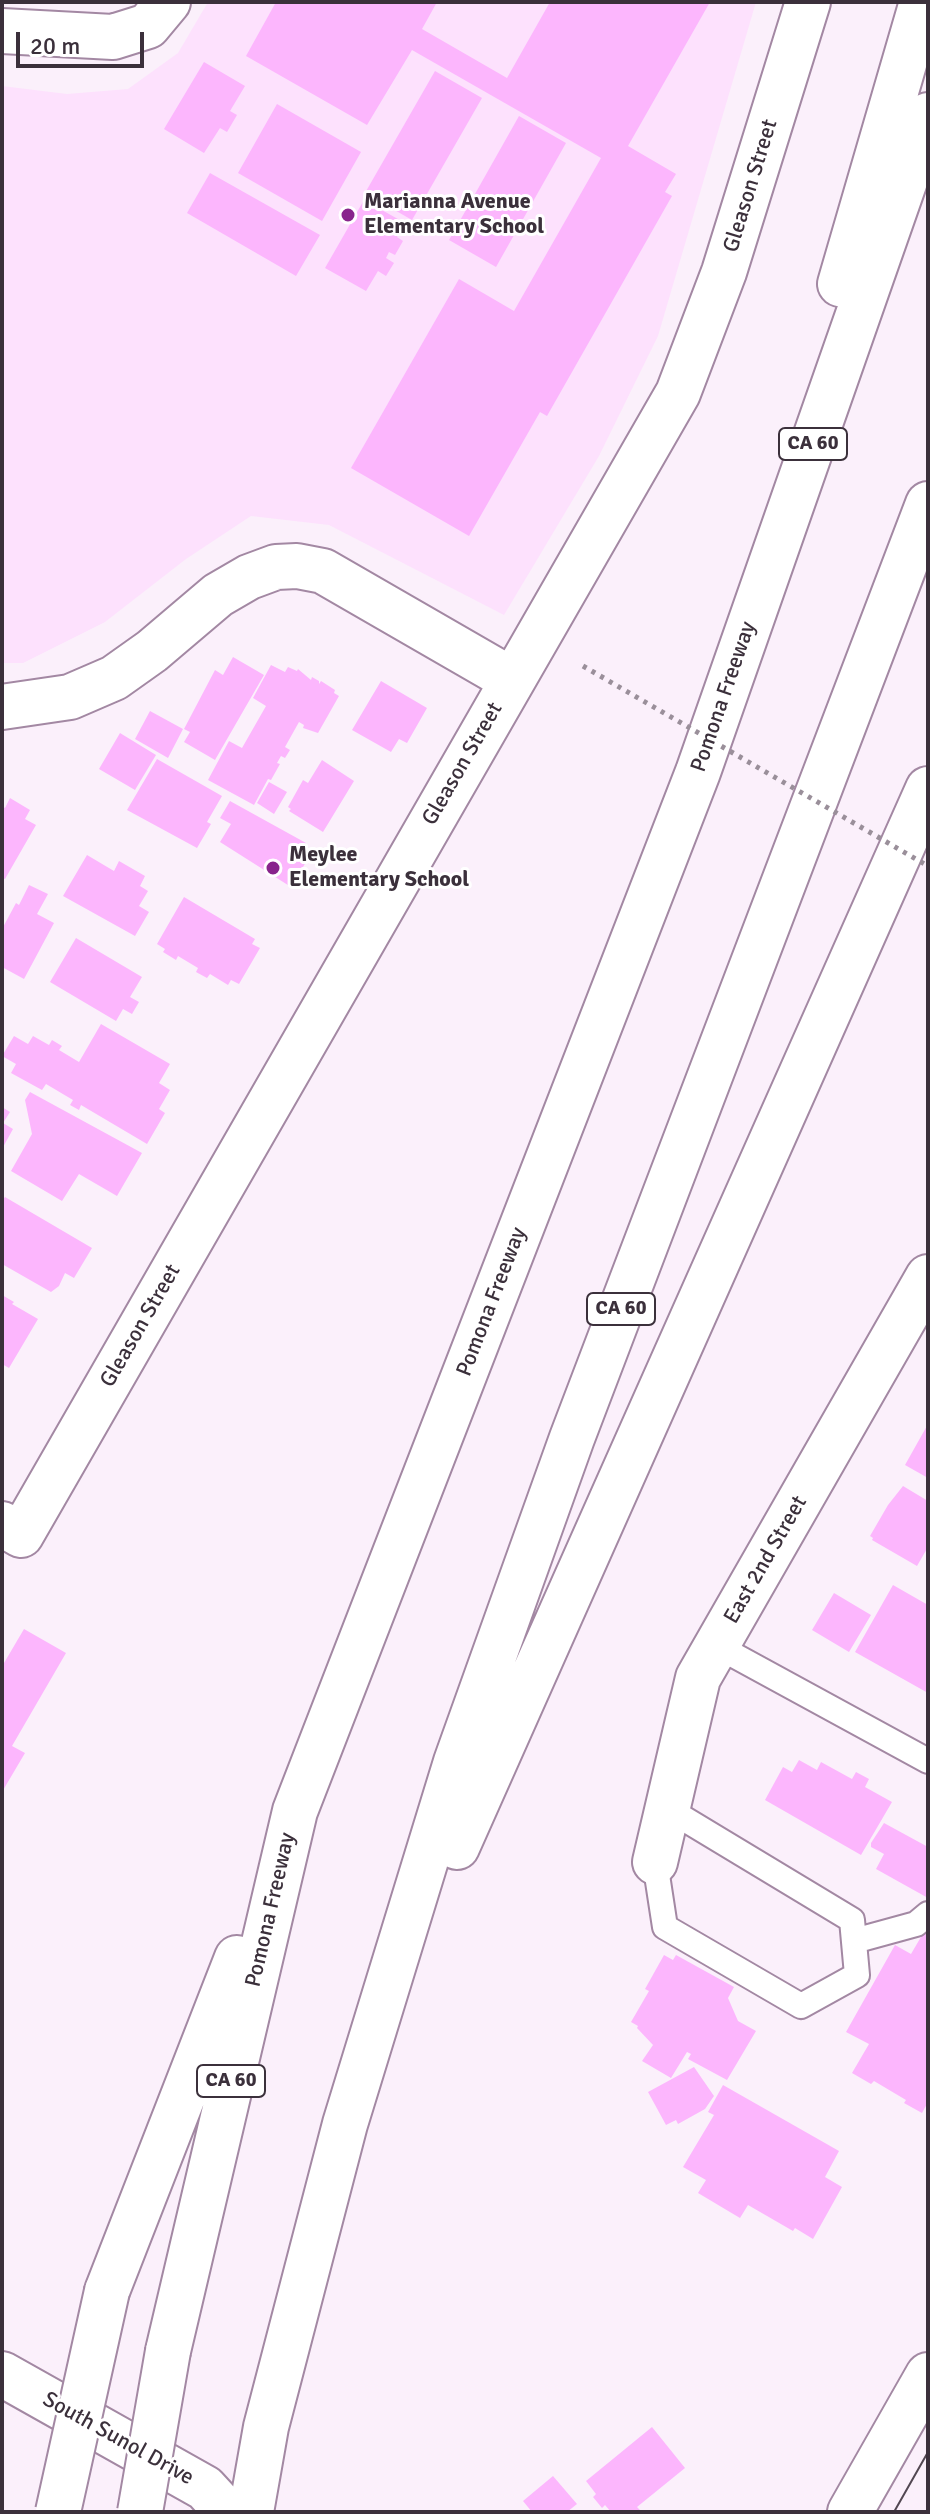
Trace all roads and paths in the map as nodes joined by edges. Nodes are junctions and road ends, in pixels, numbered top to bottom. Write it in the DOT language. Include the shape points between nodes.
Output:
graph roads {
  1 [pos="168,2"];
  2 [pos="808,2"];
  3 [pos="922,2"];
  4 [pos="2,31"];
  5 [pos="928,115"];
  6 [pos="928,504"];
  7 [pos="583,666"];
  8 [pos="512,680"];
  9 [pos="2,707"];
  10 [pos="698,772"];
  11 [pos="928,789"];
  12 [pos="928,866"];
  13 [pos="928,1277"];
  14 [pos="12,1530"];
  15 [pos="717,1646"];
  16 [pos="928,1761"];
  17 [pos="668,1809"];
  18 [pos="295,1811"];
  19 [pos="655,1862"];
  20 [pos="928,1914"];
  21 [pos="854,1941"];
  22 [pos="345,2124"];
  23 [pos="2,2374"];
  24 [pos="928,2375"];
  25 [pos="58,2512"];
  26 [pos="140,2512"];
  27 [pos="227,2512"];
  28 [pos="251,2512"];
  29 [pos="850,2512"];
  1 -- 4 [label="main road" via="148,26 113,37"];
  2 -- 8 [label="main road, Gleason Street" via="724,272 678,393"];
  3 -- 10 [label="main road"];
  5 -- 10 [label="main road, Pomona Freeway / CA 60"];
  6 -- 22 [label="main road, CA 60" via="551,1497 456,1762"];
  7 -- 12 [label="path, bridge"];
  8 -- 9 [label="main road" via="323,571 276,567 218,595 114,678 70,697"];
  8 -- 14 [label="main road, Gleason Street"];
  10 -- 18 [label="main road, Pomona Freeway / CA 60"];
  11 -- 22 [label="main road" via="475,1802"];
  13 -- 15 [label="main road, East 2nd Street"];
  15 -- 16 [label="lane"];
  15 -- 17 [label="main road, East 2nd Street" via="698,1678"];
  17 -- 19 [label="main road, East 2nd Street"];
  17 -- 21 [label="lane" via="852,1920"];
  18 -- 25 [label="main road, bridge" via="107,2291"];
  18 -- 26 [label="main road, Pomona Freeway / CA 60, bridge" via="168,2351"];
  19 -- 21 [label="lane" via="665,1927 801,2006 857,1975"];
  20 -- 21 [label="lane" via="916,1924"];
  22 -- 28 [label="main road, CA 60" via="266,2427"];
  23 -- 27 [label="main road, South Sunol Drive" via="205,2488"];
  24 -- 29 [label="main road"];
}
